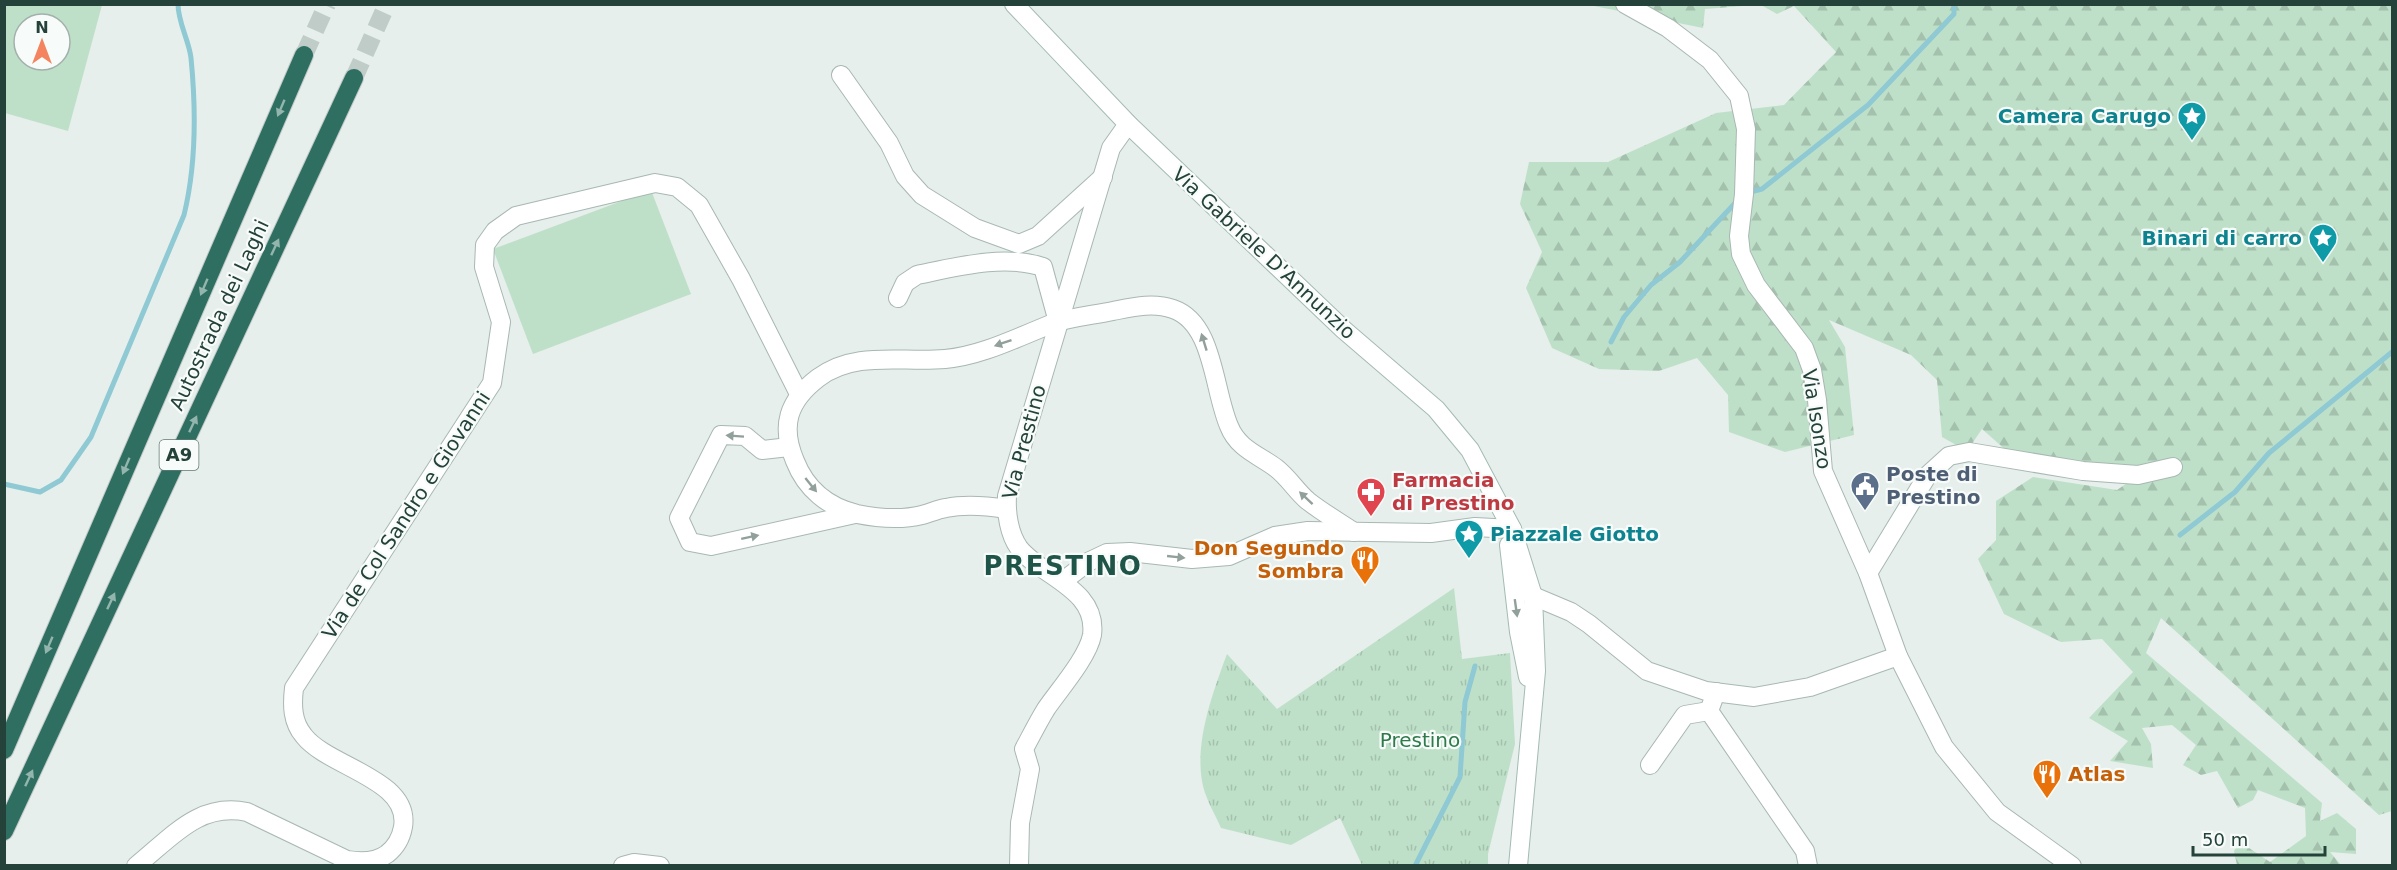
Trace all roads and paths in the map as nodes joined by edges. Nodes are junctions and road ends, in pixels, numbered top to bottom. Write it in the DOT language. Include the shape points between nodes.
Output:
graph roads {
  1 [pos="1014,4"];
  2 [pos="1625,4"];
  3 [pos="304,55"];
  4 [pos="841,75"];
  5 [pos="354,78"];
  6 [pos="1128,124"];
  7 [pos="1104,176"];
  8 [pos="898,298"];
  9 [pos="1058,322"];
  10 [pos="799,394"];
  11 [pos="789,447"];
  12 [pos="2174,467"];
  13 [pos="1006,509"];
  14 [pos="858,514"];
  15 [pos="1509,530"];
  16 [pos="1354,532"];
  17 [pos="1516,564"];
  18 [pos="1868,573"];
  19 [pos="1063,581"];
  20 [pos="1533,596"];
  21 [pos="1564,610"];
  22 [pos="1536,627"];
  23 [pos="1898,656"];
  24 [pos="1716,692"];
  25 [pos="1532,697"];
  26 [pos="1709,711"];
  27 [pos="4,750"];
  28 [pos="1650,765"];
  29 [pos="4,831"];
  30 [pos="372,862"];
  31 [pos="136,866"];
  32 [pos="623,866"];
  33 [pos="660,866"];
  34 [pos="1019,866"];
  35 [pos="1518,866"];
  36 [pos="1808,866"];
  37 [pos="2072,866"];
  1 -- 6 [label="street, Via Gabriele D'Annunzio"];
  2 -- 18 [label="street, Via Isonzo" via="1668,28 1710,60 1739,96 1746,129 1741,254 1756,285 1804,348 1817,400 1823,471"];
  3 -- 27 [label="highway, Autostrada dei Laghi / A9, one-way"];
  4 -- 7 [label="street" via="882,134 905,176 922,195 986,232 1018,244 1038,236"];
  29 -- 5 [label="highway, Autostrada dei Laghi / A9, one-way"];
  6 -- 7 [label="street, Via Prestino" via="1111,148"];
  6 -- 15 [label="street, Via Gabriele D'Annunzio" via="1344,330 1436,410 1470,450"];
  7 -- 9 [label="street, Via Prestino"];
  8 -- 9 [label="street" via="905,283 917,275 1028,262 1043,267"];
  9 -- 10 [label="street, one-way" via="986,349 946,359 876,359 845,364 820,376"];
  9 -- 13 [label="street, Via Prestino"];
  16 -- 9 [label="street, one-way" via="1306,500 1286,476 1235,438 1215,384 1205,340 1188,316 1160,306 1140,306"];
  10 -- 11 [label="street" via="790,411"];
  10 -- 30 [label="street, Via de Col Sandro e Giovanni" via="699,205 677,187 654,183 516,216 495,231 485,245 484,267 501,322 492,383 294,688 292,705 304,736 389,790 398,800 403,812 401,837 384,856"];
  11 -- 14 [label="street, one-way" via="811,488 829,505"];
  11 -- 14 [label="street, one-way" via="762,450 745,436 721,435 679,519 690,542 711,546"];
  12 -- 18 [label="street" via="2139,475 2083,471 1969,452 1949,456 1927,476"];
  13 -- 14 [label="street" via="982,505 890,518"];
  13 -- 19 [label="street, Via Prestino" via="1019,548"];
  15 -- 16 [label="street" via="1475,527 1431,533"];
  15 -- 17 [label="street, Via Gabriele D'Annunzio"];
  19 -- 16 [label="street, one-way" via="1107,553 1192,559 1228,556 1275,536 1308,531"];
  17 -- 20 [label="street, Via Gabriele D'Annunzio"];
  17 -- 21 [label="street"];
  17 -- 25 [label="street, Via Gabriele D'Annunzio, one-way" via="1519,632"];
  18 -- 23 [label="street, Via Isonzo"];
  19 -- 34 [label="street, Via Prestino" via="1085,605 1092,620 1092,636 1024,749 1030,769 1020,823"];
  20 -- 21 [label="street"];
  20 -- 22 [label="street, Via Gabriele D'Annunzio"];
  21 -- 22 [label="street" via="1546,612"];
  21 -- 24 [label="street" via="1647,671"];
  22 -- 25 [label="street, Via Gabriele D'Annunzio"];
  23 -- 24 [label="street" via="1810,687 1754,697"];
  23 -- 37 [label="street, Via Isonzo" via="1944,747 1971,782 1997,812"];
  24 -- 26 [label="street"];
  25 -- 35 [label="street, Via Gabriele D'Annunzio"];
  26 -- 28 [label="street" via="1685,715"];
  26 -- 36 [label="street" via="1805,851"];
  30 -- 31 [label="street, Via de Col Sandro e Giovanni" via="347,860 231,808 199,816"];
  32 -- 33 [label="street"];
}
